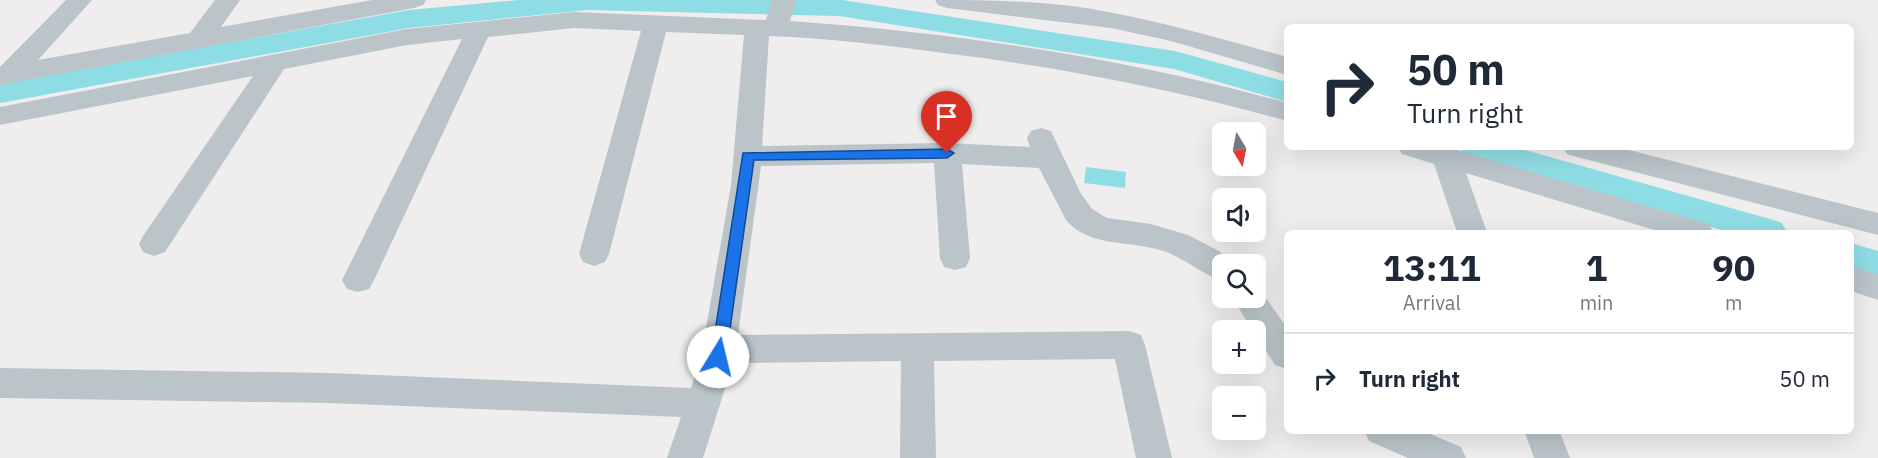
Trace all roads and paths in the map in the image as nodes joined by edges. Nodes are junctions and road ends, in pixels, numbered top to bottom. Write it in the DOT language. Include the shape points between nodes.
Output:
graph roads {
  1 [pos="80,0"];
  2 [pos="228,0"];
  3 [pos="414,0"];
  4 [pos="947,0"];
  5 [pos="364,4"];
  6 [pos="774,19"];
  7 [pos="656,23"];
  8 [pos="479,30"];
  9 [pos="199,39"];
  10 [pos="275,63"];
  11 [pos="1284,65"];
  12 [pos="5,75"];
  13 [pos="1284,111"];
  14 [pos="0,116"];
  15 [pos="1422,150"];
  16 [pos="1589,150"];
  17 [pos="947,153"];
  18 [pos="748,156"];
  19 [pos="1446,157"];
  20 [pos="1878,224"];
  21 [pos="1471,230"];
  22 [pos="1691,230"];
  23 [pos="154,244"];
  24 [pos="594,254"];
  25 [pos="955,258"];
  26 [pos="1212,262"];
  27 [pos="358,280"];
  28 [pos="1854,280"];
  29 [pos="1878,287"];
  30 [pos="1255,308"];
  31 [pos="917,347"];
  32 [pos="719,348"];
  33 [pos="1284,351"];
  34 [pos="0,383"];
  35 [pos="703,403"];
  36 [pos="1391,434"];
  37 [pos="1542,434"];
  38 [pos="685,458"];
  39 [pos="918,458"];
  40 [pos="1154,458"];
  41 [pos="1448,458"];
  42 [pos="1552,458"];
  1 -- 12 [label="street"];
  2 -- 9 [label="street"];
  3 -- 5 [label="street"];
  4 -- 11 [label="street" via="1110,20"];
  5 -- 9 [label="street"];
  6 -- 7 [label="street"];
  6 -- 13 [label="street" via="1042,57 1205,89"];
  6 -- 18 [label="street"];
  7 -- 8 [label="street" via="574,20"];
  7 -- 24 [label="street"];
  8 -- 10 [label="street" via="407,37"];
  8 -- 27 [label="street"];
  9 -- 12 [label="street"];
  10 -- 14 [label="street"];
  10 -- 23 [label="street"];
  15 -- 19 [label="street"];
  16 -- 20 [label="street"];
  17 -- 18 [label="street"];
  17 -- 25 [label="street"];
  17 -- 26 [label="street" via="1044,148 1080,216 1103,229 1160,237 1198,252"];
  18 -- 32 [label="street"];
  19 -- 21 [label="street"];
  19 -- 22 [label="street"];
  28 -- 29 [label="street"];
  30 -- 33 [label="street"];
  31 -- 32 [label="street"];
  31 -- 39 [label="street"];
  31 -- 40 [label="street" via="1129,345"];
  32 -- 35 [label="street"];
  34 -- 35 [label="street" via="329,388"];
  35 -- 38 [label="street"];
  36 -- 41 [label="street"];
  37 -- 42 [label="street"];
}
